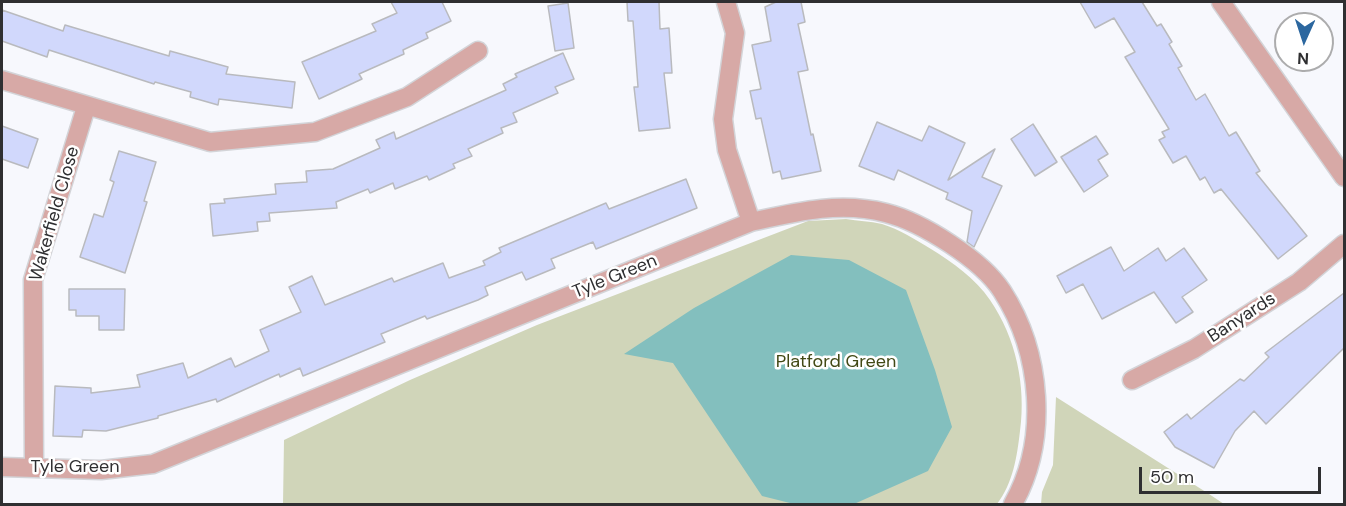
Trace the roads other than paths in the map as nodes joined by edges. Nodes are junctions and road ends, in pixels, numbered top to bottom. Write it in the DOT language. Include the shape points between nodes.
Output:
graph roads {
  1 [pos="726,2"];
  2 [pos="1221,2"];
  3 [pos="478,51"];
  4 [pos="2,80"];
  5 [pos="86,107"];
  6 [pos="1344,177"];
  7 [pos="751,222"];
  8 [pos="1344,244"];
  9 [pos="1132,380"];
  10 [pos="34,466"];
  11 [pos="2,467"];
  12 [pos="1013,504"];
  1 -- 7 [label="street" via="735,33 723,119 727,150"];
  2 -- 6 [label="street"];
  3 -- 5 [label="street" via="408,97 315,132 210,142"];
  4 -- 5 [label="street"];
  5 -- 10 [label="street, Wakerfield Close" via="33,280"];
  7 -- 10 [label="street, Tyle Green" via="153,464 101,470"];
  7 -- 12 [label="street, Tyle Green" via="806,210 845,207 887,213 954,246 1002,290 1021,329 1035,377 1037,407 1033,454"];
  8 -- 9 [label="street, Banyards" via="1299,282 1194,349"];
  10 -- 11 [label="street, Tyle Green"];
}
